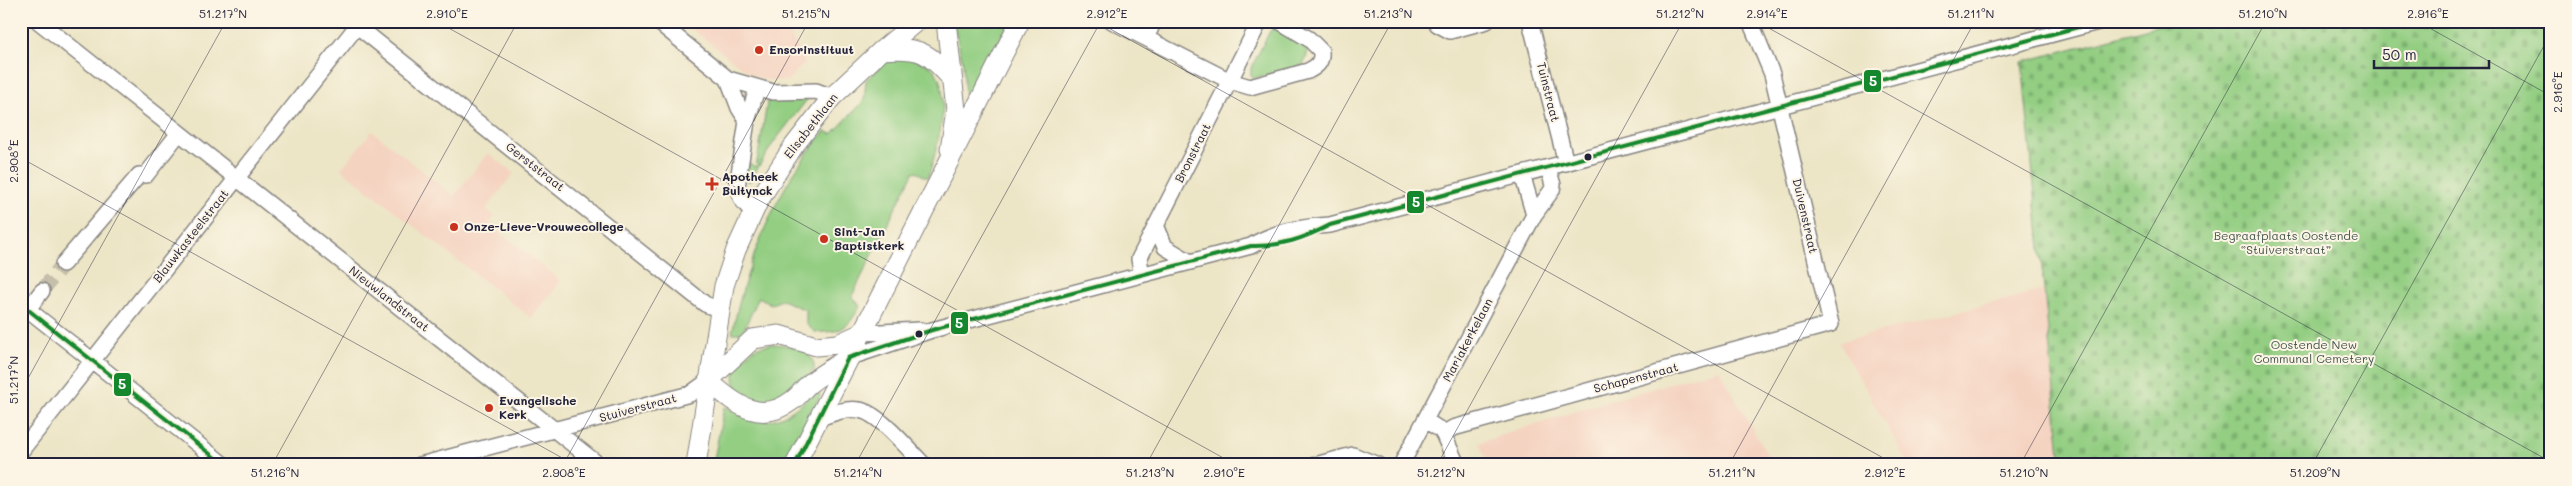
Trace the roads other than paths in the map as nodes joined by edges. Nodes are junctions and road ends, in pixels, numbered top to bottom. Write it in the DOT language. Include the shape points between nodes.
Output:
graph roads {
  1 [pos="38,21"];
  2 [pos="657,21"];
  3 [pos="917,21"];
  4 [pos="946,21"];
  5 [pos="1020,21"];
  6 [pos="1112,21"];
  7 [pos="1154,21"];
  8 [pos="1260,21"];
  9 [pos="1279,21"];
  10 [pos="1436,21"];
  11 [pos="1487,21"];
  12 [pos="1530,21"];
  13 [pos="1750,21"];
  14 [pos="2102,21"];
  15 [pos="356,23"];
  16 [pos="1146,38"];
  17 [pos="882,50"];
  18 [pos="728,79"];
  19 [pos="952,79"];
  20 [pos="1230,81"];
  21 [pos="756,89"];
  22 [pos="832,97"];
  23 [pos="1779,107"];
  24 [pos="747,121"];
  25 [pos="179,133"];
  26 [pos="1566,163"];
  27 [pos="1548,168"];
  28 [pos="944,172"];
  29 [pos="1522,174"];
  30 [pos="237,179"];
  31 [pos="753,213"];
  32 [pos="1534,216"];
  33 [pos="1156,225"];
  34 [pos="1190,262"];
  35 [pos="63,264"];
  36 [pos="1142,275"];
  37 [pos="42,291"];
  38 [pos="25,306"];
  39 [pos="720,310"];
  40 [pos="1831,324"];
  41 [pos="932,330"];
  42 [pos="862,333"];
  43 [pos="848,358"];
  44 [pos="92,361"];
  45 [pos="708,381"];
  46 [pos="817,419"];
  47 [pos="1425,420"];
  48 [pos="553,430"];
  49 [pos="1443,434"];
  50 [pos="21,451"];
  51 [pos="224,465"];
  52 [pos="420,465"];
  53 [pos="599,465"];
  54 [pos="696,465"];
  55 [pos="795,465"];
  56 [pos="924,465"];
  57 [pos="1315,465"];
  58 [pos="1378,465"];
  59 [pos="1401,465"];
  60 [pos="1457,465"];
  1 -- 25 [label="street, Nieuwlandstraat"];
  2 -- 18 [label="street"];
  3 -- 17 [label="main road, Elisabethlaan"];
  4 -- 19 [label="main road"];
  5 -- 28 [label="main road"];
  6 -- 16 [label="street"];
  7 -- 16 [label="street"];
  8 -- 20 [label="street, Bronstraat"];
  9 -- 20 [label="street" via="1321,51 1322,59 1317,67 1250,87"];
  10 -- 11 [label="street" via="1450,32"];
  12 -- 26 [label="street, Tuinstraat"];
  13 -- 23 [label="street, Duivenstraat" via="1772,74"];
  14 -- 23 [label="street"];
  15 -- 30 [label="street, Blauwkasteelstraat"];
  15 -- 39 [label="street, Gerststraat" via="705,304"];
  16 -- 20 [label="street"];
  17 -- 19 [label="main road" via="907,48 928,54"];
  17 -- 22 [label="main road, Elisabethlaan"];
  18 -- 21 [label="street"];
  18 -- 24 [label="street"];
  19 -- 28 [label="main road" via="956,110"];
  20 -- 33 [label="street, Bronstraat"];
  21 -- 22 [label="street" via="816,91"];
  21 -- 24 [label="street"];
  22 -- 31 [label="main road, Elisabethlaan" via="793,147"];
  23 -- 26 [label="street"];
  23 -- 40 [label="street, Duivenstraat"];
  24 -- 31 [label="street" via="737,187 742,200"];
  25 -- 30 [label="street, Nieuwlandstraat"];
  25 -- 35 [label="street" via="146,175 139,175"];
  26 -- 27 [label="street"];
  27 -- 29 [label="street"];
  27 -- 32 [label="street, Mariakerkelaan" via="1552,190"];
  28 -- 42 [label="main road"];
  29 -- 32 [label="street"];
  29 -- 34 [label="street" via="1330,225 1311,236 1265,247 1251,246"];
  30 -- 44 [label="street, Blauwkasteelstraat"];
  30 -- 48 [label="street, Nieuwlandstraat"];
  31 -- 39 [label="main road, Elisabethlaan" via="729,268"];
  32 -- 47 [label="street, Mariakerkelaan"];
  33 -- 34 [label="street" via="1165,247"];
  33 -- 36 [label="street, Bronstraat" via="1139,259"];
  34 -- 36 [label="street"];
  36 -- 41 [label="street"];
  37 -- 38 [label="street"];
  38 -- 44 [label="street"];
  39 -- 45 [label="main road, Elisabethlaan"];
  40 -- 49 [label="street, Schapenstraat" via="1453,428"];
  41 -- 42 [label="street"];
  41 -- 43 [label="street"];
  42 -- 43 [label="main road"];
  42 -- 45 [label="main road" via="838,344 816,346 779,335 753,338"];
  43 -- 45 [label="main road" via="818,376 793,400 775,411 749,410"];
  43 -- 46 [label="main road"];
  44 -- 50 [label="street, Blauwkasteelstraat"];
  44 -- 51 [label="street"];
  45 -- 48 [label="street, Stuiverstraat" via="690,394"];
  45 -- 54 [label="main road, Elisabethlaan"];
  46 -- 55 [label="main road"];
  46 -- 56 [label="street" via="843,410 860,410 874,416"];
  47 -- 49 [label="street"];
  47 -- 59 [label="street, Mariakerkelaan"];
  48 -- 52 [label="street, Stuiverstraat"];
  48 -- 53 [label="street, Nieuwlandstraat"];
  49 -- 60 [label="street"];
  57 -- 58 [label="street" via="1353,455"];
}
